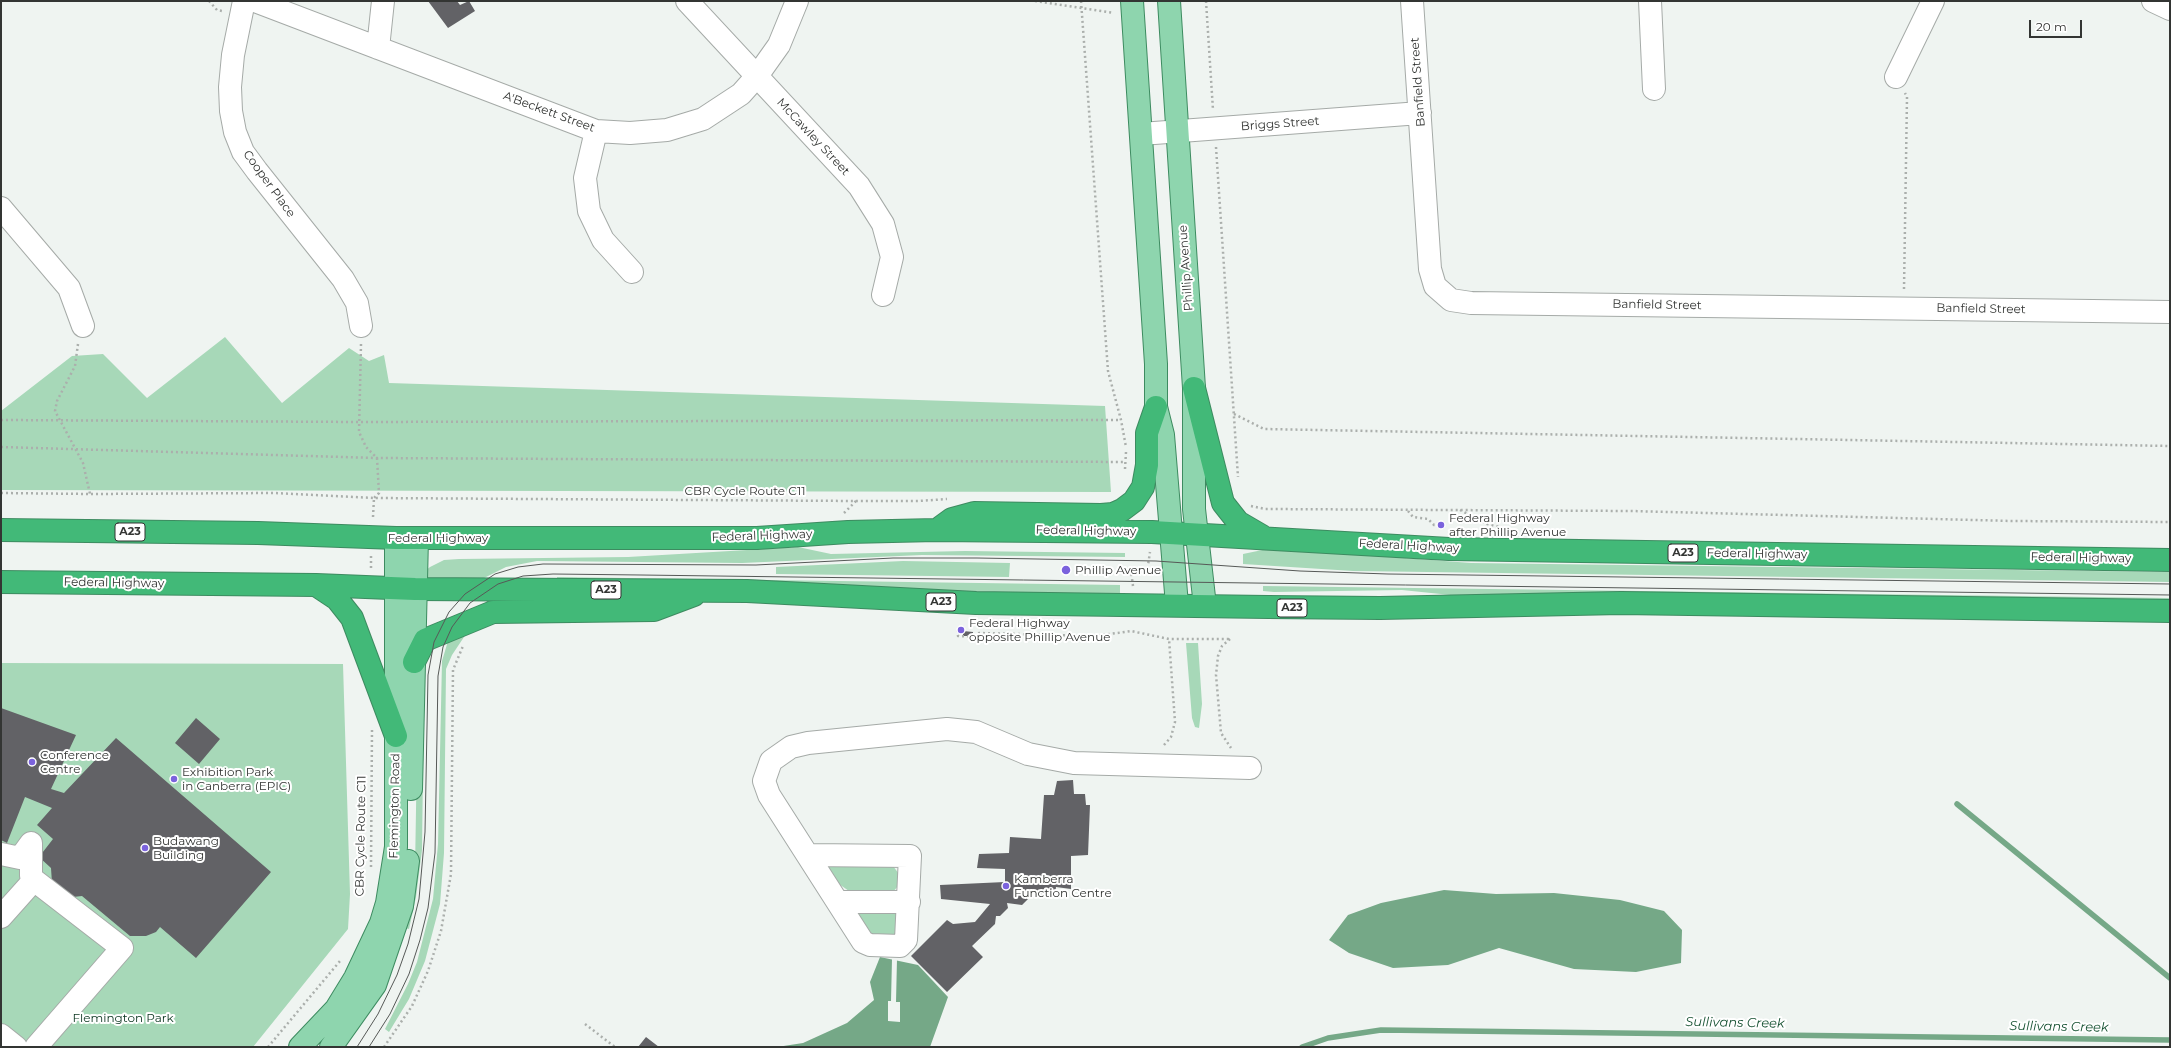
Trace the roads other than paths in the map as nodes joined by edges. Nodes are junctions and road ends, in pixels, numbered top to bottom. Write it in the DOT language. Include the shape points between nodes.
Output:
graph roads {
  1 [pos="244,1"];
  2 [pos="254,1"];
  3 [pos="383,1"];
  4 [pos="687,1"];
  5 [pos="797,1"];
  6 [pos="1169,1"];
  7 [pos="1412,1"];
  8 [pos="1650,1"];
  9 [pos="1933,1"];
  10 [pos="2153,1"];
  11 [pos="1133,7"];
  12 [pos="2170,9"];
  13 [pos="378,48"];
  14 [pos="757,76"];
  15 [pos="1896,77"];
  16 [pos="1654,89"];
  17 [pos="1420,113"];
  18 [pos="596,131"];
  19 [pos="1177,131"];
  20 [pos="1141,134"];
  21 [pos="1,208"];
  22 [pos="632,272"];
  23 [pos="883,295"];
  24 [pos="2170,312"];
  25 [pos="84,326"];
  26 [pos="361,326"];
  27 [pos="1194,388"];
  28 [pos="1156,407"];
  29 [pos="1,530"];
  30 [pos="936,530"];
  31 [pos="1171,532"];
  32 [pos="1197,535"];
  33 [pos="1265,537"];
  34 [pos="407,538"];
  35 [pos="2170,560"];
  36 [pos="1,582"];
  37 [pos="316,585"];
  38 [pos="406,588"];
  39 [pos="706,591"];
  40 [pos="1177,605"];
  41 [pos="1205,606"];
  42 [pos="2170,611"];
  43 [pos="414,662"];
  44 [pos="396,736"];
  45 [pos="1250,768"];
  46 [pos="1,854"];
  47 [pos="808,855"];
  48 [pos="34,880"];
  49 [pos="838,902"];
  50 [pos="909,902"];
  51 [pos="1,917"];
  52 [pos="1,1035"];
  53 [pos="16,1047"];
  54 [pos="36,1047"];
  55 [pos="300,1047"];
  56 [pos="331,1047"];
  1 -- 26 [label="street, Cooper Place" via="233,55 230,87 235,132 243,152 343,279 356,302"];
  2 -- 13 [label="street, A'Beckett Street"];
  3 -- 13 [label="street"];
  4 -- 14 [label="street, McCawley Street"];
  5 -- 14 [label="street, A'Beckett Street" via="780,45"];
  6 -- 19 [label="main road, Phillip Avenue"];
  7 -- 17 [label="street, Banfield Street"];
  8 -- 16 [label="street"];
  9 -- 15 [label="street"];
  10 -- 12 [label="street"];
  11 -- 20 [label="main road"];
  13 -- 18 [label="street, A'Beckett Street"];
  14 -- 18 [label="street, A'Beckett Street" via="741,94 703,119 668,130 630,133"];
  14 -- 23 [label="street, McCawley Street" via="859,186 883,224 892,257"];
  17 -- 19 [label="street, Briggs Street"];
  17 -- 24 [label="street, Banfield Street" via="1430,269 1435,286 1450,300"];
  18 -- 22 [label="street" via="585,178 589,211 603,240"];
  19 -- 20 [label="street, Briggs Street"];
  19 -- 27 [label="main road, Phillip Avenue"];
  20 -- 28 [label="main road" via="1156,364"];
  21 -- 25 [label="street" via="69,288"];
  27 -- 32 [label="main road, Phillip Avenue" via="1194,509"];
  27 -- 33 [label="highway" via="1223,503 1238,522"];
  28 -- 30 [label="highway" via="1147,433 1147,465 1143,487 1134,501 1122,510 1101,515 974,513 952,519"];
  28 -- 31 [label="main road" via="1163,435"];
  29 -- 34 [label="highway, Federal Highway / A23"];
  30 -- 31 [label="highway, Federal Highway / A23"];
  30 -- 34 [label="highway, Federal Highway / A23" via="757,538"];
  31 -- 32 [label="highway, Federal Highway / A23"];
  31 -- 40 [label="main road"];
  32 -- 33 [label="highway, Federal Highway / A23"];
  32 -- 41 [label="main road, Phillip Avenue"];
  33 -- 35 [label="highway, Federal Highway / A23" via="1449,549"];
  34 -- 38 [label="main road, Flemington Road"];
  36 -- 37 [label="highway, Federal Highway / A23"];
  37 -- 38 [label="highway, Federal Highway / A23"];
  37 -- 44 [label="highway" via="337,599 352,618"];
  38 -- 39 [label="highway, Federal Highway / A23"];
  38 -- 43 [label="main road, Flemington Road"];
  38 -- 44 [label="main road, Flemington Road"];
  39 -- 40 [label="highway, Federal Highway / A23" via="976,603"];
  39 -- 43 [label="highway" via="654,610 493,612 425,640"];
  40 -- 41 [label="highway, Federal Highway / A23"];
  41 -- 42 [label="highway, Federal Highway / A23" via="1380,608 1621,603"];
  43 -- 56 [label="main road, Flemington Road" via="409,854 402,906 375,985"];
  44 -- 55 [label="main road, Flemington Road" via="396,847 387,903 381,923 355,978 336,1009"];
  45 -- 47 [label="street" via="1074,763 1028,754 976,732 947,728 791,747 772,761 764,781 769,795"];
  46 -- 48 [label="street" via="20,858 31,844 31,876"];
  47 -- 49 [label="street"];
  47 -- 50 [label="street" via="910,856"];
  48 -- 51 [label="street"];
  48 -- 54 [label="street" via="122,948"];
  49 -- 50 [label="street"];
  49 -- 50 [label="street" via="863,942 870,945 900,946 906,940"];
  52 -- 53 [label="street"];
}
